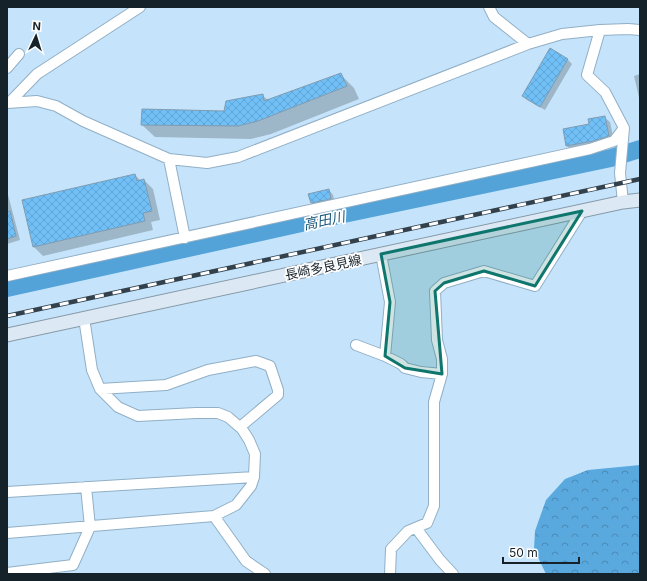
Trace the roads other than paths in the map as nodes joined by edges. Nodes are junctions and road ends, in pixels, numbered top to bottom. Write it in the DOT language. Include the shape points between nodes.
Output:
graph roads {
  1 [pos="140,7"];
  2 [pos="489,7"];
  3 [pos="600,30"];
  4 [pos="640,30"];
  5 [pos="528,44"];
  6 [pos="19,54"];
  7 [pos="7,68"];
  8 [pos="9,103"];
  9 [pos="624,133"];
  10 [pos="169,159"];
  11 [pos="640,200"];
  12 [pos="623,202"];
  13 [pos="582,211"];
  14 [pos="185,238"];
  15 [pos="381,254"];
  16 [pos="7,276"];
  17 [pos="84,318"];
  18 [pos="7,335"];
  19 [pos="356,345"];
  20 [pos="385,356"];
  21 [pos="442,374"];
  22 [pos="100,389"];
  23 [pos="240,427"];
  24 [pos="254,477"];
  25 [pos="86,487"];
  26 [pos="7,492"];
  27 [pos="214,516"];
  28 [pos="90,527"];
  29 [pos="416,528"];
  30 [pos="7,533"];
  31 [pos="46,571"];
  32 [pos="7,573"];
  33 [pos="266,574"];
  34 [pos="390,574"];
  35 [pos="453,574"];
  1 -- 8 [label="street" via="37,74"];
  2 -- 5 [label="street" via="494,17"];
  3 -- 4 [label="street"];
  3 -- 5 [label="street" via="562,34"];
  3 -- 9 [label="street" via="587,75 606,92"];
  5 -- 10 [label="street" via="238,157 207,163"];
  6 -- 7 [label="street"];
  8 -- 10 [label="street" via="37,101 56,106 83,121"];
  9 -- 12 [label="street" via="621,168"];
  9 -- 14 [label="street" via="614,140 590,149"];
  10 -- 14 [label="street"];
  11 -- 12 [label="main road, 長崎多良見線"];
  12 -- 13 [label="main road, 長崎多良見線"];
  13 -- 15 [label="main road, 長崎多良見線"];
  13 -- 21 [label="street" via="535,286 484,271 444,282 435,291 437,340 442,359"];
  14 -- 16 [label="street"];
  15 -- 17 [label="main road, 長崎多良見線"];
  15 -- 20 [label="street" via="390,302"];
  17 -- 18 [label="main road, 長崎多良見線"];
  17 -- 22 [label="street" via="92,370"];
  19 -- 20 [label="street"];
  20 -- 21 [label="street" via="405,368"];
  21 -- 29 [label="street" via="434,402 434,506 427,523"];
  22 -- 23 [label="street" via="118,407 138,416 218,413"];
  22 -- 23 [label="street" via="166,385 208,370 256,361 270,366 278,396"];
  23 -- 24 [label="street" via="250,440 255,454"];
  24 -- 25 [label="street"];
  24 -- 27 [label="street" via="251,486 236,504"];
  25 -- 26 [label="street"];
  25 -- 28 [label="street"];
  27 -- 28 [label="street"];
  27 -- 33 [label="street" via="246,561"];
  28 -- 30 [label="street"];
  28 -- 31 [label="street" via="73,565"];
  29 -- 34 [label="street" via="408,531 391,548"];
  29 -- 35 [label="street"];
  31 -- 32 [label="street"];
}
